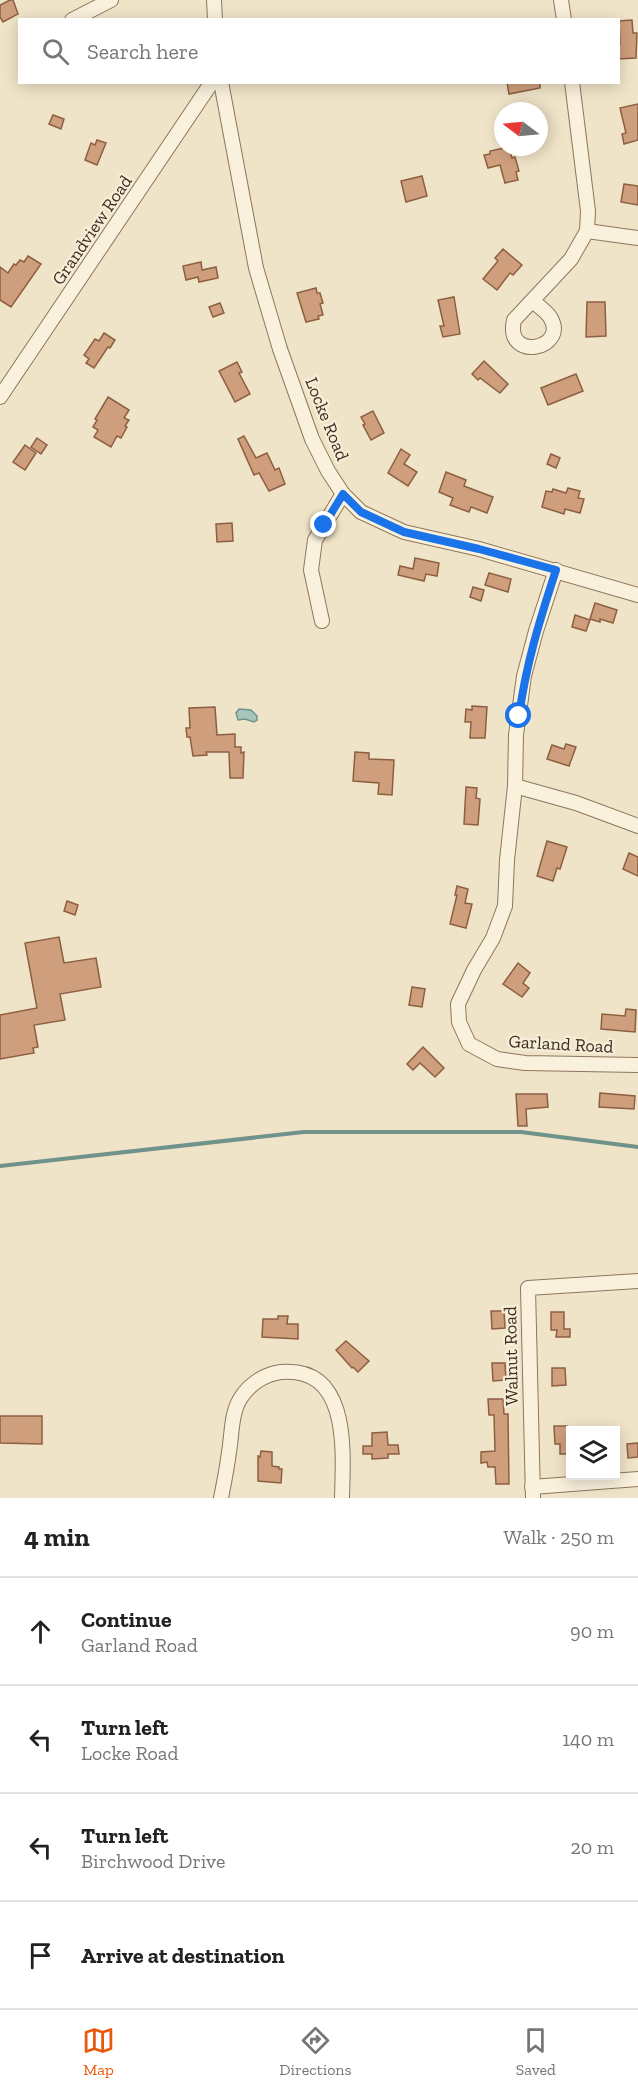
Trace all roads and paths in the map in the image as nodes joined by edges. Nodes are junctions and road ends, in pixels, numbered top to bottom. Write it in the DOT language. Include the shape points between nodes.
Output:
graph roads {
  1 [pos="111,0"];
  2 [pos="561,0"];
  3 [pos="218,1"];
  4 [pos="76,18"];
  5 [pos="215,18"];
  6 [pos="564,18"];
  7 [pos="211,84"];
  8 [pos="220,84"];
  9 [pos="572,84"];
  10 [pos="587,231"];
  11 [pos="638,238"];
  12 [pos="532,301"];
  13 [pos="0,397"];
  14 [pos="343,494"];
  15 [pos="556,570"];
  16 [pos="638,595"];
  17 [pos="322,621"];
  18 [pos="516,786"];
  19 [pos="638,826"];
  20 [pos="638,1065"];
  21 [pos="638,1281"];
  22 [pos="638,1479"];
  23 [pos="533,1492"];
  24 [pos="221,1498"];
  25 [pos="342,1498"];
  1 -- 4 [label="street"];
  2 -- 6 [label="street"];
  3 -- 5 [label="street"];
  7 -- 13 [label="street, Grandview Road"];
  8 -- 14 [label="street, Locke Road" via="256,268 277,339 312,439"];
  9 -- 10 [label="street"];
  10 -- 11 [label="street"];
  10 -- 12 [label="street" via="571,259"];
  14 -- 15 [label="street, Locke Road" via="361,512 404,532"];
  14 -- 17 [label="street" via="315,540 311,570"];
  15 -- 16 [label="street, Locke Road"];
  15 -- 18 [label="street, Garland Road" via="525,676 516,735"];
  18 -- 19 [label="street"];
  18 -- 20 [label="street, Garland Road" via="505,906 493,938 458,1004 459,1022 470,1044 497,1059 534,1064"];
  21 -- 23 [label="street, Walnut Road" via="528,1288"];
  22 -- 23 [label="street"];
  24 -- 25 [label="street" via="240,1398 259,1379 284,1372 309,1377 334,1401 342,1438"];
}
